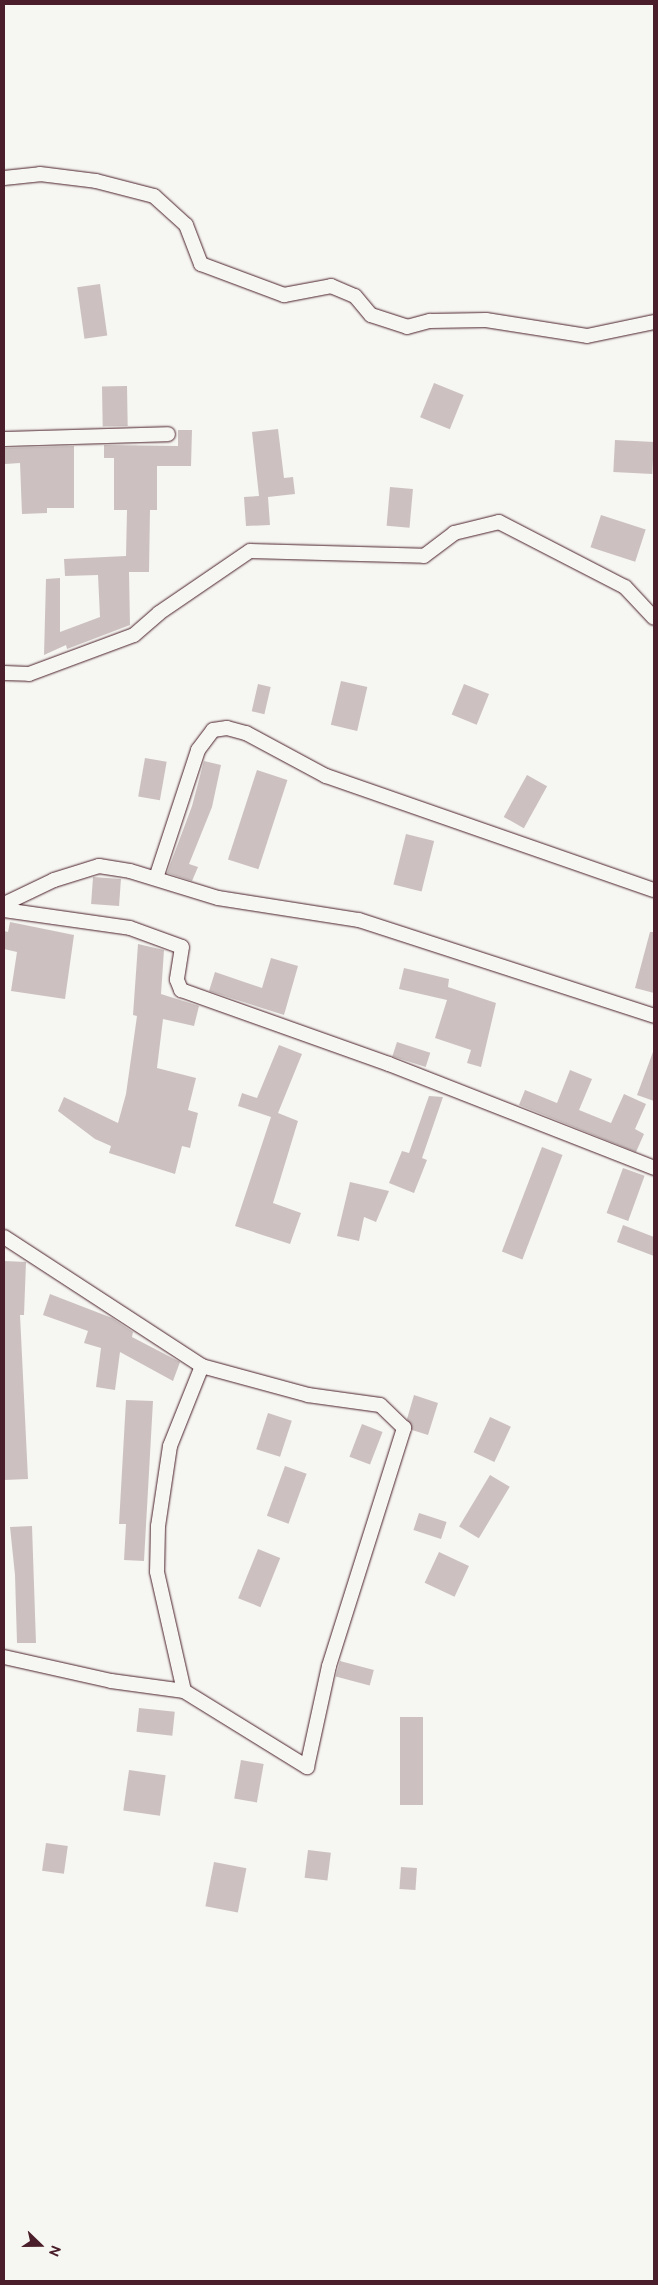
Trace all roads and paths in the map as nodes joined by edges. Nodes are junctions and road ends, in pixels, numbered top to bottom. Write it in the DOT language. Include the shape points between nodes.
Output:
graph roads {
  1 [pos="4,178"];
  2 [pos="654,322"];
  3 [pos="168,434"];
  4 [pos="4,439"];
  5 [pos="654,618"];
  6 [pos="4,673"];
  7 [pos="156,878"];
  8 [pos="654,890"];
  9 [pos="4,904"];
  10 [pos="4,910"];
  11 [pos="654,1016"];
  12 [pos="654,1168"];
  13 [pos="4,1237"];
  14 [pos="202,1366"];
  15 [pos="4,1657"];
  16 [pos="184,1691"];
  1 -- 2 [label="street" via="40,174 96,181 154,196 186,225 201,264 284,295 331,286 355,296 371,315 407,327 430,321 486,320 587,336"];
  3 -- 4 [label="street"];
  5 -- 6 [label="street" via="625,587 499,522 454,533 424,556 250,551 160,613 134,635 29,674"];
  7 -- 8 [label="street" via="198,750 213,730 227,728 246,733 326,776"];
  7 -- 9 [label="street" via="99,866 54,880"];
  7 -- 11 [label="street" via="218,898 359,920"];
  10 -- 12 [label="street" via="130,928 182,947 176,980 181,990 389,1064"];
  13 -- 14 [label="street"];
  14 -- 16 [label="street" via="170,1446 158,1526 157,1572"];
  14 -- 16 [label="street" via="308,1395 380,1405 404,1428 329,1666 307,1767"];
  15 -- 16 [label="street" via="111,1681"];
}
